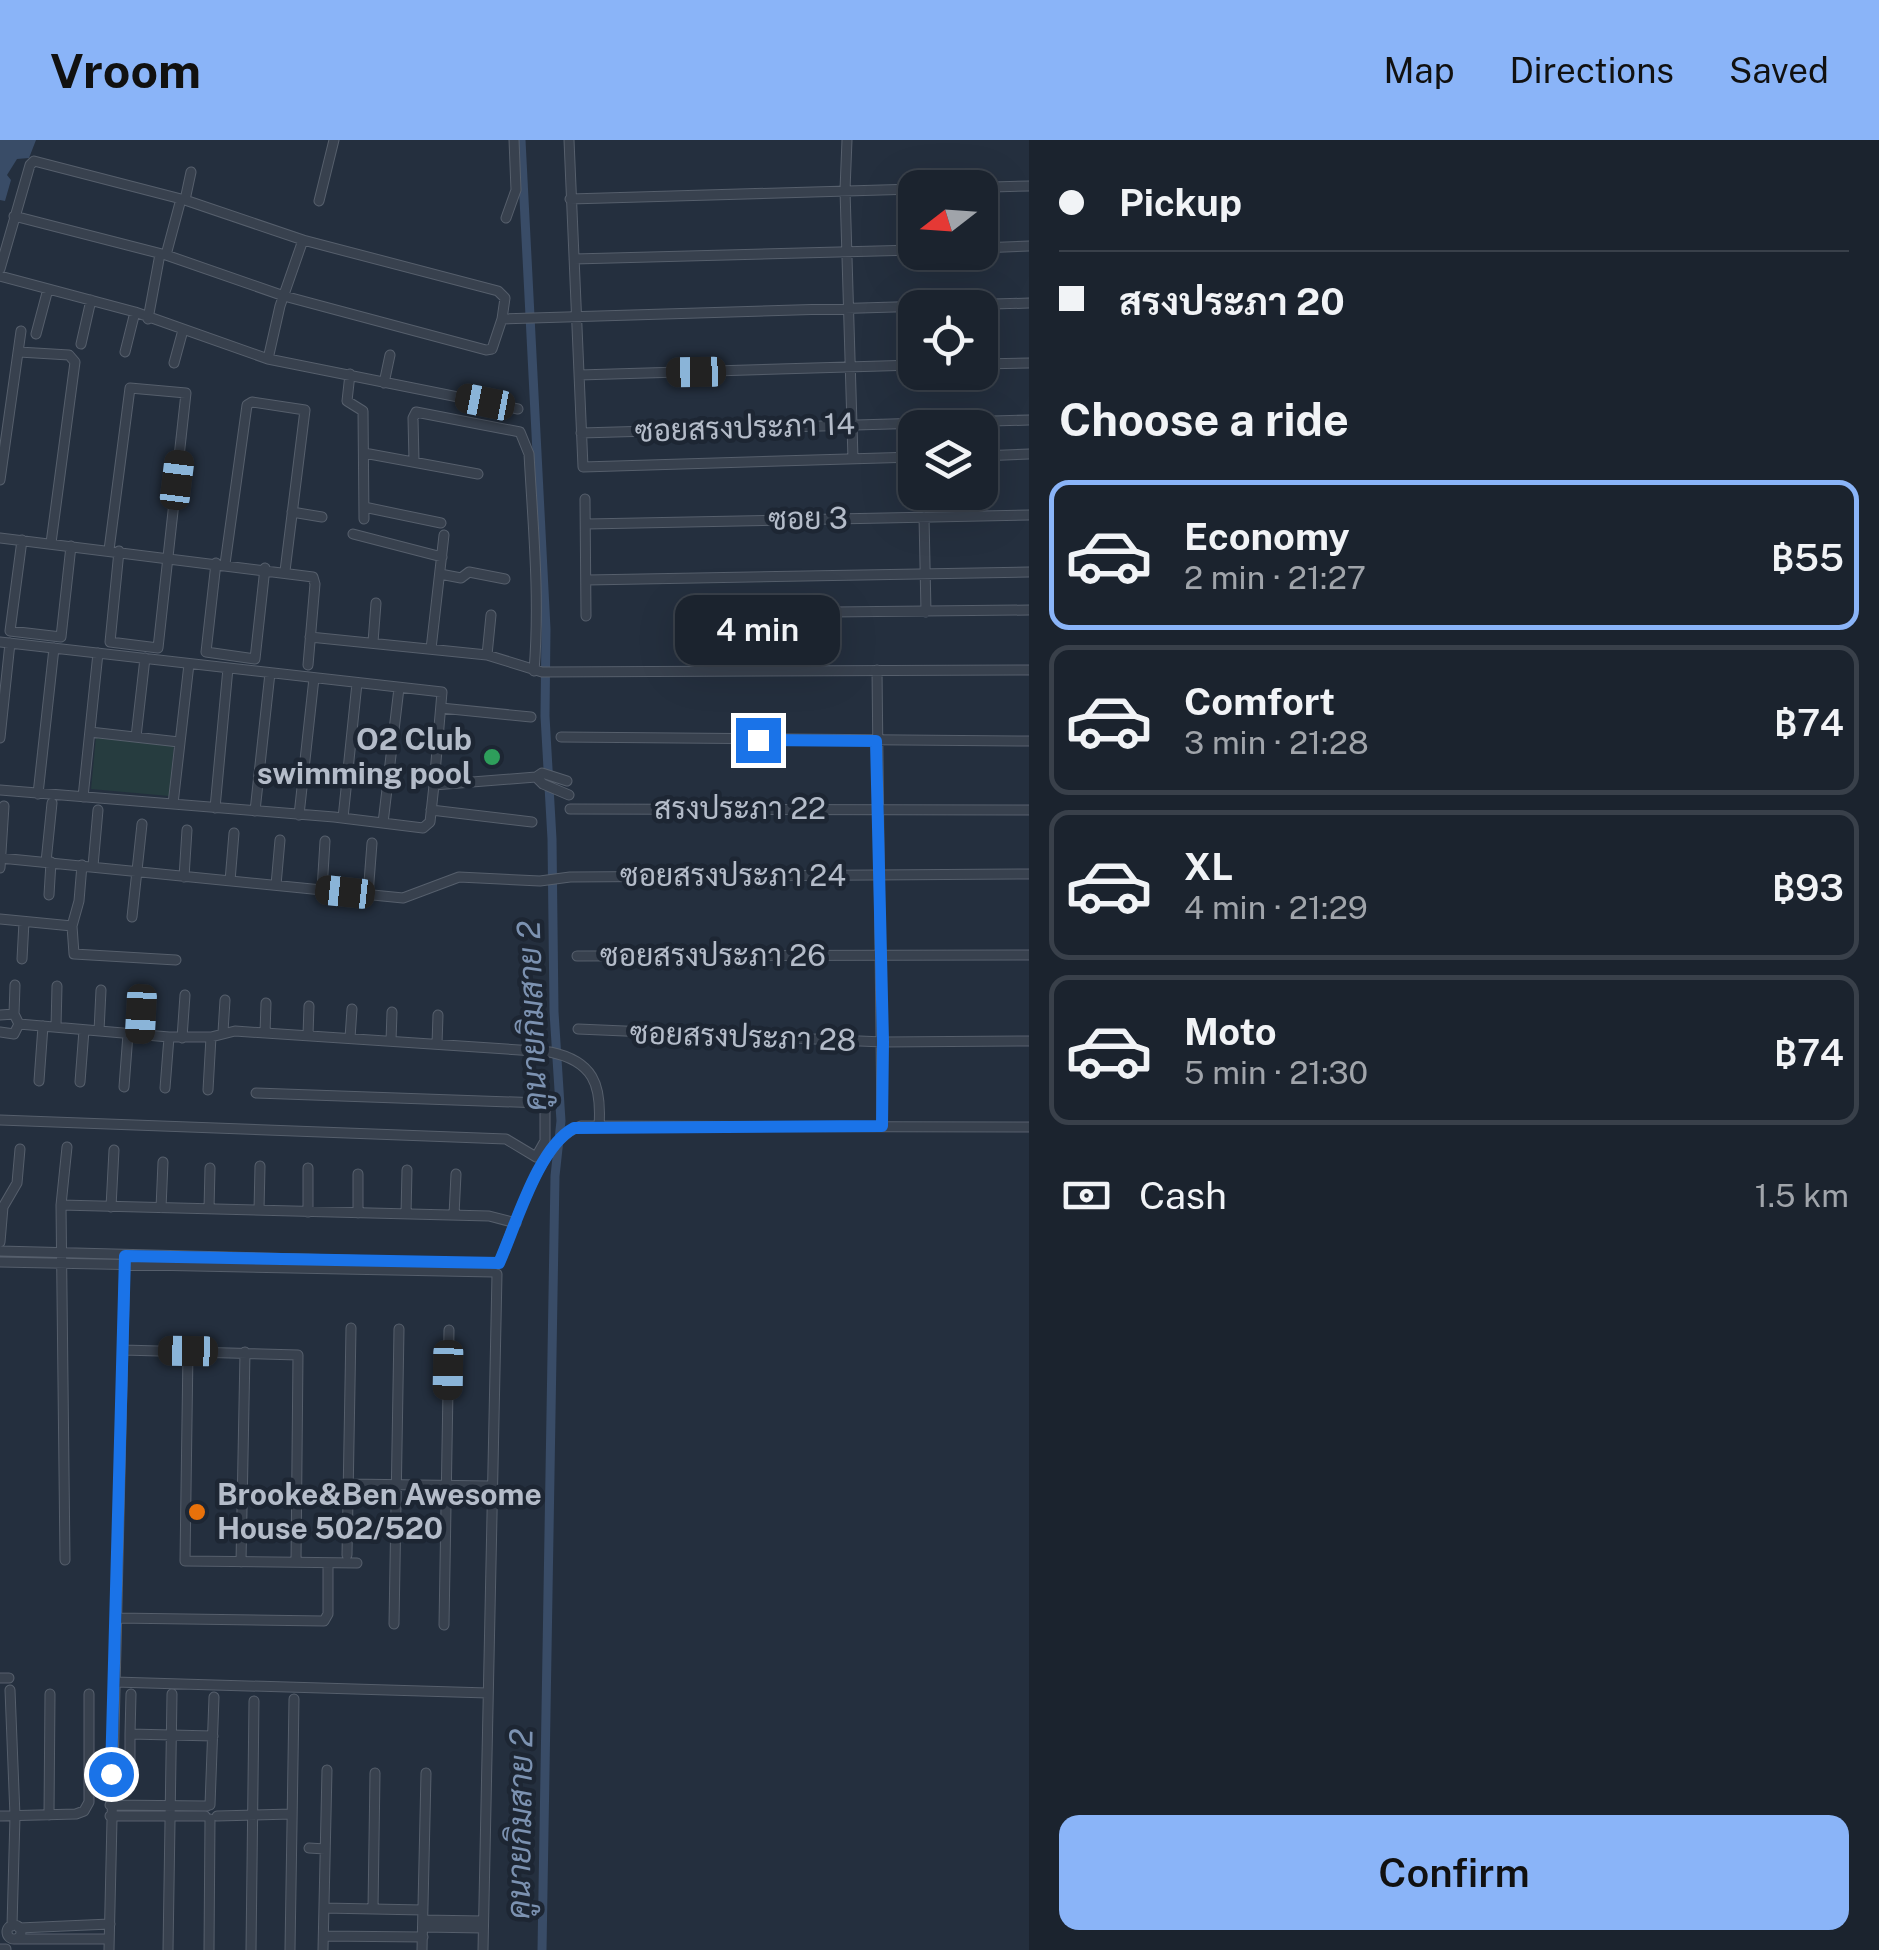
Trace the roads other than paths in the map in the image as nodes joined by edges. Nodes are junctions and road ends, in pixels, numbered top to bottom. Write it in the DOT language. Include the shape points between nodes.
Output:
graph roads {
  1 [pos="334,140"];
  2 [pos="514,140"];
  3 [pos="568,140"];
  4 [pos="847,140"];
  5 [pos="190,172"];
  6 [pos="1029,186"];
  7 [pos="998,187"];
  8 [pos="898,188"];
  9 [pos="845,190"];
  10 [pos="570,199"];
  11 [pos="183,200"];
  12 [pos="320,201"];
  13 [pos="14,216"];
  14 [pos="506,218"];
  15 [pos="302,240"];
  16 [pos="1029,246"];
  17 [pos="998,247"];
  18 [pos="898,250"];
  19 [pos="847,252"];
  20 [pos="163,254"];
  21 [pos="574,258"];
  22 [pos="0,273"];
  23 [pos="48,289"];
  24 [pos="284,296"];
  25 [pos="92,300"];
  26 [pos="1029,303"];
  27 [pos="849,309"];
  28 [pos="135,312"];
  29 [pos="578,318"];
  30 [pos="148,319"];
  31 [pos="502,319"];
  32 [pos="183,330"];
  33 [pos="20,332"];
  34 [pos="36,334"];
  35 [pos="81,344"];
  36 [pos="19,352"];
  37 [pos="125,352"];
  38 [pos="390,355"];
  39 [pos="268,359"];
  40 [pos="174,363"];
  41 [pos="1029,363"];
  42 [pos="998,364"];
  43 [pos="898,366"];
  44 [pos="851,367"];
  45 [pos="350,374"];
  46 [pos="579,375"];
  47 [pos="384,383"];
  48 [pos="518,409"];
  49 [pos="1029,420"];
  50 [pos="852,425"];
  51 [pos="581,433"];
  52 [pos="364,453"];
  53 [pos="1029,454"];
  54 [pos="998,455"];
  55 [pos="898,458"];
  56 [pos="854,459"];
  57 [pos="414,461"];
  58 [pos="478,474"];
  59 [pos="0,480"];
  60 [pos="586,499"];
  61 [pos="364,506"];
  62 [pos="292,512"];
  63 [pos="1029,515"];
  64 [pos="924,516"];
  65 [pos="322,517"];
  66 [pos="364,519"];
  67 [pos="441,523"];
  68 [pos="586,524"];
  69 [pos="353,534"];
  70 [pos="444,535"];
  71 [pos="0,538"];
  72 [pos="22,540"];
  73 [pos="52,544"];
  74 [pos="71,546"];
  75 [pos="114,551"];
  76 [pos="442,556"];
  77 [pos="168,557"];
  78 [pos="220,563"];
  79 [pos="265,568"];
  80 [pos="285,571"];
  81 [pos="1029,572"];
  82 [pos="440,574"];
  83 [pos="926,574"];
  84 [pos="505,580"];
  85 [pos="588,580"];
  86 [pos="376,602"];
  87 [pos="1029,610"];
  88 [pos="926,612"];
  89 [pos="750,613"];
  90 [pos="492,615"];
  91 [pos="586,616"];
  92 [pos="310,637"];
  93 [pos="5,642"];
  94 [pos="373,642"];
  95 [pos="54,648"];
  96 [pos="431,649"];
  97 [pos="98,653"];
  98 [pos="487,655"];
  99 [pos="144,658"];
  100 [pos="189,664"];
  101 [pos="308,666"];
  102 [pos="228,668"];
  103 [pos="877,670"];
  104 [pos="1029,670"];
  105 [pos="543,672"];
  106 [pos="270,673"];
  107 [pos="314,678"];
  108 [pos="357,683"];
  109 [pos="398,688"];
  110 [pos="441,708"];
  111 [pos="531,716"];
  112 [pos="90,732"];
  113 [pos="136,737"];
  114 [pos="561,737"];
  115 [pos="0,738"];
  116 [pos="876,741"];
  117 [pos="1029,741"];
  118 [pos="179,742"];
  119 [pos="540,778"];
  120 [pos="565,781"];
  121 [pos="434,784"];
  122 [pos="0,790"];
  123 [pos="38,794"];
  124 [pos="566,794"];
  125 [pos="83,796"];
  126 [pos="52,803"];
  127 [pos="172,804"];
  128 [pos="4,806"];
  129 [pos="215,808"];
  130 [pos="880,809"];
  131 [pos="98,810"];
  132 [pos="431,810"];
  133 [pos="570,810"];
  134 [pos="1029,810"];
  135 [pos="255,811"];
  136 [pos="299,814"];
  137 [pos="343,818"];
  138 [pos="532,822"];
  139 [pos="383,823"];
  140 [pos="142,824"];
  141 [pos="188,830"];
  142 [pos="234,832"];
  143 [pos="280,840"];
  144 [pos="325,842"];
  145 [pos="372,843"];
  146 [pos="1,858"];
  147 [pos="48,862"];
  148 [pos="87,866"];
  149 [pos="0,868"];
  150 [pos="136,872"];
  151 [pos="1029,874"];
  152 [pos="880,875"];
  153 [pos="184,877"];
  154 [pos="230,881"];
  155 [pos="276,885"];
  156 [pos="322,890"];
  157 [pos="368,894"];
  158 [pos="49,895"];
  159 [pos="132,917"];
  160 [pos="0,919"];
  161 [pos="24,922"];
  162 [pos="72,926"];
  163 [pos="1029,955"];
  164 [pos="577,956"];
  165 [pos="880,956"];
  166 [pos="22,959"];
  167 [pos="176,960"];
  168 [pos="15,984"];
  169 [pos="56,986"];
  170 [pos="101,990"];
  171 [pos="142,992"];
  172 [pos="184,996"];
  173 [pos="225,1000"];
  174 [pos="266,1003"];
  175 [pos="309,1006"];
  176 [pos="352,1009"];
  177 [pos="392,1012"];
  178 [pos="0,1015"];
  179 [pos="438,1015"];
  180 [pos="17,1019"];
  181 [pos="43,1026"];
  182 [pos="56,1028"];
  183 [pos="84,1030"];
  184 [pos="578,1030"];
  185 [pos="98,1031"];
  186 [pos="0,1032"];
  187 [pos="224,1032"];
  188 [pos="265,1033"];
  189 [pos="128,1034"];
  190 [pos="140,1035"];
  191 [pos="308,1035"];
  192 [pos="211,1037"];
  193 [pos="169,1038"];
  194 [pos="182,1038"];
  195 [pos="350,1038"];
  196 [pos="391,1040"];
  197 [pos="1029,1041"];
  198 [pos="883,1042"];
  199 [pos="436,1044"];
  200 [pos="39,1082"];
  201 [pos="80,1082"];
  202 [pos="124,1087"];
  203 [pos="165,1088"];
  204 [pos="208,1090"];
  205 [pos="256,1093"];
  206 [pos="0,1120"];
  207 [pos="598,1126"];
  208 [pos="882,1126"];
  209 [pos="1029,1127"];
  210 [pos="67,1147"];
  211 [pos="20,1149"];
  212 [pos="114,1150"];
  213 [pos="539,1158"];
  214 [pos="163,1162"];
  215 [pos="260,1166"];
  216 [pos="210,1168"];
  217 [pos="308,1168"];
  218 [pos="406,1170"];
  219 [pos="358,1174"];
  220 [pos="456,1174"];
  221 [pos="61,1205"];
  222 [pos="111,1207"];
  223 [pos="160,1208"];
  224 [pos="209,1209"];
  225 [pos="258,1210"];
  226 [pos="308,1212"];
  227 [pos="358,1213"];
  228 [pos="406,1214"];
  229 [pos="454,1215"];
  230 [pos="516,1223"];
  231 [pos="0,1242"];
  232 [pos="0,1251"];
  233 [pos="62,1258"];
  234 [pos="125,1260"];
  235 [pos="0,1262"];
  236 [pos="495,1268"];
  237 [pos="351,1328"];
  238 [pos="399,1330"];
  239 [pos="449,1330"];
  240 [pos="123,1350"];
  241 [pos="188,1351"];
  242 [pos="245,1352"];
  243 [pos="348,1484"];
  244 [pos="397,1485"];
  245 [pos="446,1486"];
  246 [pos="492,1486"];
  247 [pos="347,1555"];
  248 [pos="65,1560"];
  249 [pos="241,1562"];
  250 [pos="296,1562"];
  251 [pos="328,1563"];
  252 [pos="357,1563"];
  253 [pos="118,1618"];
  254 [pos="394,1624"];
  255 [pos="444,1624"];
  256 [pos="115,1682"];
  257 [pos="10,1690"];
  258 [pos="488,1693"];
  259 [pos="50,1694"];
  260 [pos="90,1694"];
  261 [pos="130,1694"];
  262 [pos="172,1694"];
  263 [pos="214,1697"];
  264 [pos="294,1699"];
  265 [pos="254,1701"];
  266 [pos="130,1734"];
  267 [pos="171,1736"];
  268 [pos="213,1736"];
  269 [pos="327,1770"];
  270 [pos="375,1772"];
  271 [pos="426,1773"];
  272 [pos="130,1779"];
  273 [pos="110,1810"];
  274 [pos="170,1810"];
  275 [pos="210,1812"];
  276 [pos="292,1814"];
  277 [pos="49,1815"];
  278 [pos="252,1815"];
  279 [pos="0,1816"];
  280 [pos="15,1816"];
  281 [pos="309,1848"];
  282 [pos="325,1849"];
  283 [pos="324,1908"];
  284 [pos="373,1909"];
  285 [pos="423,1923"];
  286 [pos="110,1924"];
  287 [pos="483,1924"];
  288 [pos="324,1936"];
  289 [pos="373,1936"];
  290 [pos="10,1940"];
  291 [pos="109,1945"];
  292 [pos="168,1950"];
  293 [pos="208,1950"];
  294 [pos="251,1950"];
  295 [pos="290,1950"];
  296 [pos="323,1950"];
  297 [pos="373,1950"];
  298 [pos="422,1950"];
  299 [pos="483,1950"];
  1 -- 12 [label="street"];
  2 -- 14 [label="street" via="516,190"];
  3 -- 10 [label="street"];
  4 -- 9 [label="street"];
  5 -- 11 [label="street"];
  6 -- 7 [label="street"];
  8 -- 9 [label="street"];
  9 -- 10 [label="street"];
  9 -- 19 [label="street"];
  10 -- 21 [label="street"];
  11 -- 13 [label="street" via="34,161"];
  11 -- 15 [label="street"];
  11 -- 20 [label="street"];
  13 -- 20 [label="street"];
  13 -- 22 [label="street"];
  15 -- 24 [label="street"];
  15 -- 31 [label="street" via="498,291 505,298"];
  16 -- 17 [label="street"];
  18 -- 19 [label="street"];
  19 -- 21 [label="street"];
  19 -- 27 [label="street"];
  20 -- 24 [label="street"];
  20 -- 30 [label="street"];
  21 -- 29 [label="street"];
  22 -- 23 [label="street"];
  23 -- 25 [label="street"];
  23 -- 34 [label="street"];
  24 -- 31 [label="street" via="486,350"];
  24 -- 39 [label="street"];
  25 -- 28 [label="street"];
  25 -- 35 [label="street"];
  26 -- 27 [label="street"];
  27 -- 29 [label="street"];
  27 -- 44 [label="street"];
  28 -- 30 [label="street"];
  28 -- 37 [label="street"];
  29 -- 31 [label="street"];
  29 -- 46 [label="street"];
  30 -- 32 [label="street"];
  32 -- 39 [label="street"];
  32 -- 40 [label="street"];
  33 -- 36 [label="street"];
  36 -- 59 [label="street"];
  36 -- 73 [label="street" via="69,355 74,362"];
  38 -- 47 [label="street"];
  39 -- 45 [label="street"];
  41 -- 42 [label="street"];
  43 -- 44 [label="street"];
  44 -- 46 [label="street"];
  44 -- 50 [label="street"];
  45 -- 47 [label="street"];
  45 -- 52 [label="street" via="347,401 362,409"];
  46 -- 51 [label="street"];
  47 -- 48 [label="street"];
  49 -- 50 [label="street, ซอยสรงประภา 14"];
  50 -- 51 [label="street, ซอยสรงประภา 14"];
  50 -- 56 [label="street"];
  51 -- 56 [label="street" via="586,468"];
  52 -- 57 [label="street"];
  52 -- 61 [label="street"];
  53 -- 54 [label="street"];
  55 -- 56 [label="street"];
  57 -- 58 [label="street"];
  57 -- 105 [label="street" via="416,412 520,432 526,440"];
  60 -- 68 [label="street"];
  61 -- 66 [label="street"];
  61 -- 67 [label="street"];
  62 -- 65 [label="street"];
  62 -- 78 [label="street" via="305,410 248,402"];
  62 -- 80 [label="street"];
  63 -- 64 [label="street, ซอย 3"];
  64 -- 68 [label="street, ซอย 3"];
  64 -- 83 [label="street"];
  68 -- 85 [label="street"];
  69 -- 76 [label="street"];
  70 -- 76 [label="street"];
  71 -- 72 [label="street"];
  72 -- 73 [label="street"];
  72 -- 74 [label="street" via="10,630 62,638"];
  73 -- 74 [label="street"];
  74 -- 75 [label="street"];
  75 -- 77 [label="street"];
  75 -- 77 [label="street" via="110,642 158,648"];
  75 -- 77 [label="street" via="128,391 184,392"];
  76 -- 82 [label="street"];
  77 -- 78 [label="street"];
  78 -- 79 [label="street"];
  78 -- 79 [label="street" via="206,652 255,659"];
  79 -- 80 [label="street"];
  80 -- 92 [label="street" via="316,580"];
  81 -- 83 [label="street"];
  82 -- 84 [label="street"];
  82 -- 96 [label="street"];
  83 -- 85 [label="street"];
  83 -- 88 [label="street"];
  85 -- 91 [label="street"];
  86 -- 94 [label="street"];
  87 -- 88 [label="street"];
  88 -- 89 [label="street"];
  90 -- 98 [label="street"];
  92 -- 94 [label="street"];
  92 -- 101 [label="street"];
  93 -- 95 [label="street"];
  93 -- 115 [label="street"];
  94 -- 96 [label="street"];
  95 -- 97 [label="street"];
  95 -- 123 [label="street"];
  96 -- 98 [label="street"];
  97 -- 99 [label="street"];
  97 -- 112 [label="street"];
  98 -- 105 [label="street"];
  99 -- 100 [label="street"];
  99 -- 113 [label="street"];
  100 -- 102 [label="street"];
  100 -- 118 [label="street"];
  102 -- 106 [label="street"];
  102 -- 129 [label="street"];
  103 -- 104 [label="street"];
  103 -- 105 [label="street"];
  103 -- 116 [label="street"];
  106 -- 107 [label="street"];
  106 -- 135 [label="street"];
  107 -- 108 [label="street"];
  107 -- 136 [label="street"];
  108 -- 109 [label="street"];
  108 -- 137 [label="street"];
  109 -- 110 [label="street" via="442,692"];
  109 -- 139 [label="street"];
  110 -- 111 [label="street"];
  110 -- 121 [label="street"];
  112 -- 113 [label="street"];
  112 -- 125 [label="street"];
  113 -- 118 [label="street"];
  114 -- 116 [label="street"];
  116 -- 117 [label="street"];
  116 -- 130 [label="street"];
  118 -- 127 [label="street"];
  119 -- 120 [label="street"];
  119 -- 121 [label="street"];
  119 -- 124 [label="street"];
  121 -- 132 [label="street"];
  122 -- 123 [label="street"];
  123 -- 125 [label="street"];
  125 -- 127 [label="street"];
  126 -- 147 [label="street"];
  127 -- 129 [label="street"];
  128 -- 146 [label="street"];
  129 -- 135 [label="street"];
  130 -- 133 [label="street, สรงประภา 22"];
  130 -- 134 [label="street, สรงประภา 22"];
  130 -- 152 [label="street"];
  131 -- 148 [label="street"];
  132 -- 138 [label="street"];
  132 -- 139 [label="street" via="423,828"];
  135 -- 136 [label="street"];
  136 -- 137 [label="street"];
  137 -- 139 [label="street"];
  140 -- 150 [label="street"];
  141 -- 153 [label="street"];
  142 -- 154 [label="street"];
  143 -- 155 [label="street"];
  144 -- 156 [label="street"];
  145 -- 157 [label="street"];
  146 -- 147 [label="street, ซอยสรงประภา 24"];
  146 -- 149 [label="street"];
  147 -- 148 [label="street, ซอยสรงประภา 24"];
  147 -- 158 [label="street"];
  148 -- 150 [label="street, ซอยสรงประภา 24"];
  148 -- 162 [label="street"];
  150 -- 153 [label="street, ซอยสรงประภา 24"];
  150 -- 159 [label="street"];
  151 -- 152 [label="street, ซอยสรงประภา 24"];
  152 -- 157 [label="street, ซอยสรงประภา 24" via="540,881 459,876 405,898"];
  152 -- 165 [label="street"];
  153 -- 154 [label="street, ซอยสรงประภา 24"];
  154 -- 155 [label="street, ซอยสรงประภา 24"];
  155 -- 156 [label="street, ซอยสรงประภา 24"];
  156 -- 157 [label="street, ซอยสรงประภา 24"];
  160 -- 161 [label="street"];
  161 -- 162 [label="street"];
  161 -- 166 [label="street"];
  162 -- 167 [label="street" via="74,954"];
  163 -- 165 [label="street, ซอยสรงประภา 26"];
  164 -- 165 [label="street, ซอยสรงประภา 26"];
  165 -- 198 [label="street"];
  168 -- 180 [label="street"];
  169 -- 182 [label="street"];
  170 -- 185 [label="street"];
  171 -- 190 [label="street"];
  172 -- 194 [label="street"];
  173 -- 187 [label="street"];
  174 -- 188 [label="street"];
  175 -- 191 [label="street"];
  176 -- 195 [label="street"];
  177 -- 196 [label="street"];
  178 -- 180 [label="street"];
  179 -- 199 [label="street"];
  180 -- 181 [label="street"];
  180 -- 186 [label="street" via="14,1034"];
  181 -- 182 [label="street"];
  181 -- 200 [label="street"];
  182 -- 183 [label="street"];
  183 -- 185 [label="street"];
  183 -- 201 [label="street"];
  184 -- 198 [label="street, ซอยสรงประภา 28"];
  185 -- 189 [label="street"];
  187 -- 188 [label="street"];
  187 -- 192 [label="street"];
  188 -- 191 [label="street"];
  189 -- 190 [label="street"];
  189 -- 202 [label="street"];
  190 -- 193 [label="street"];
  191 -- 195 [label="street"];
  192 -- 194 [label="street"];
  192 -- 204 [label="street"];
  193 -- 194 [label="street"];
  193 -- 203 [label="street"];
  195 -- 196 [label="street"];
  196 -- 199 [label="street"];
  197 -- 198 [label="street, ซอยสรงประภา 28"];
  198 -- 208 [label="street"];
  199 -- 207 [label="street" via="572,1058 594,1081"];
  205 -- 213 [label="street" via="542,1104 545,1141"];
  206 -- 213 [label="street" via="506,1138"];
  207 -- 208 [label="street"];
  207 -- 213 [label="street" via="568,1130"];
  208 -- 209 [label="street"];
  210 -- 221 [label="street"];
  211 -- 231 [label="street"];
  212 -- 222 [label="street"];
  213 -- 230 [label="street"];
  214 -- 223 [label="street"];
  215 -- 225 [label="street"];
  216 -- 224 [label="street"];
  217 -- 226 [label="street"];
  218 -- 228 [label="street"];
  219 -- 227 [label="street"];
  220 -- 229 [label="street"];
  221 -- 222 [label="street"];
  221 -- 233 [label="street"];
  222 -- 223 [label="street"];
  223 -- 224 [label="street"];
  224 -- 225 [label="street"];
  225 -- 226 [label="street"];
  226 -- 227 [label="street"];
  227 -- 228 [label="street"];
  228 -- 229 [label="street"];
  229 -- 230 [label="street"];
  230 -- 236 [label="street"];
  232 -- 233 [label="street"];
  233 -- 234 [label="street"];
  233 -- 235 [label="street"];
  233 -- 248 [label="street"];
  234 -- 236 [label="street"];
  234 -- 240 [label="street"];
  236 -- 246 [label="street"];
  237 -- 243 [label="street"];
  238 -- 244 [label="street"];
  239 -- 245 [label="street"];
  240 -- 241 [label="street"];
  240 -- 253 [label="street"];
  241 -- 242 [label="street"];
  241 -- 249 [label="street" via="184,1558"];
  242 -- 249 [label="street"];
  242 -- 250 [label="street" via="300,1358"];
  243 -- 244 [label="street"];
  243 -- 247 [label="street"];
  244 -- 245 [label="street"];
  244 -- 254 [label="street"];
  245 -- 246 [label="street"];
  245 -- 255 [label="street"];
  246 -- 258 [label="street"];
  249 -- 250 [label="street"];
  250 -- 251 [label="street"];
  251 -- 252 [label="street"];
  251 -- 253 [label="street" via="324,1621"];
  253 -- 256 [label="street"];
  256 -- 258 [label="street"];
  256 -- 273 [label="street"];
  257 -- 280 [label="street"];
  258 -- 287 [label="street"];
  259 -- 277 [label="street"];
  260 -- 277 [label="street" via="89,1802 76,1814"];
  261 -- 266 [label="street"];
  262 -- 267 [label="street"];
  263 -- 268 [label="street"];
  264 -- 276 [label="street"];
  265 -- 278 [label="street"];
  266 -- 267 [label="street"];
  266 -- 272 [label="street"];
  267 -- 268 [label="street"];
  267 -- 274 [label="street"];
  268 -- 275 [label="street"];
  269 -- 282 [label="street"];
  270 -- 284 [label="street"];
  271 -- 285 [label="street"];
  273 -- 274 [label="street"];
  273 -- 286 [label="street"];
  274 -- 275 [label="street"];
  274 -- 292 [label="street"];
  275 -- 278 [label="street"];
  275 -- 293 [label="street"];
  276 -- 278 [label="street"];
  276 -- 295 [label="street"];
  277 -- 280 [label="street"];
  278 -- 294 [label="street"];
  279 -- 280 [label="street"];
  280 -- 290 [label="street"];
  281 -- 282 [label="street"];
  282 -- 283 [label="street"];
  283 -- 284 [label="street"];
  283 -- 288 [label="street"];
  284 -- 285 [label="street"];
  285 -- 287 [label="street"];
  285 -- 289 [label="street"];
  285 -- 298 [label="street"];
  286 -- 290 [label="street"];
  286 -- 291 [label="street"];
  287 -- 299 [label="street"];
  288 -- 289 [label="street"];
  288 -- 296 [label="street"];
  289 -- 297 [label="street"];
  290 -- 291 [label="street"];
}
